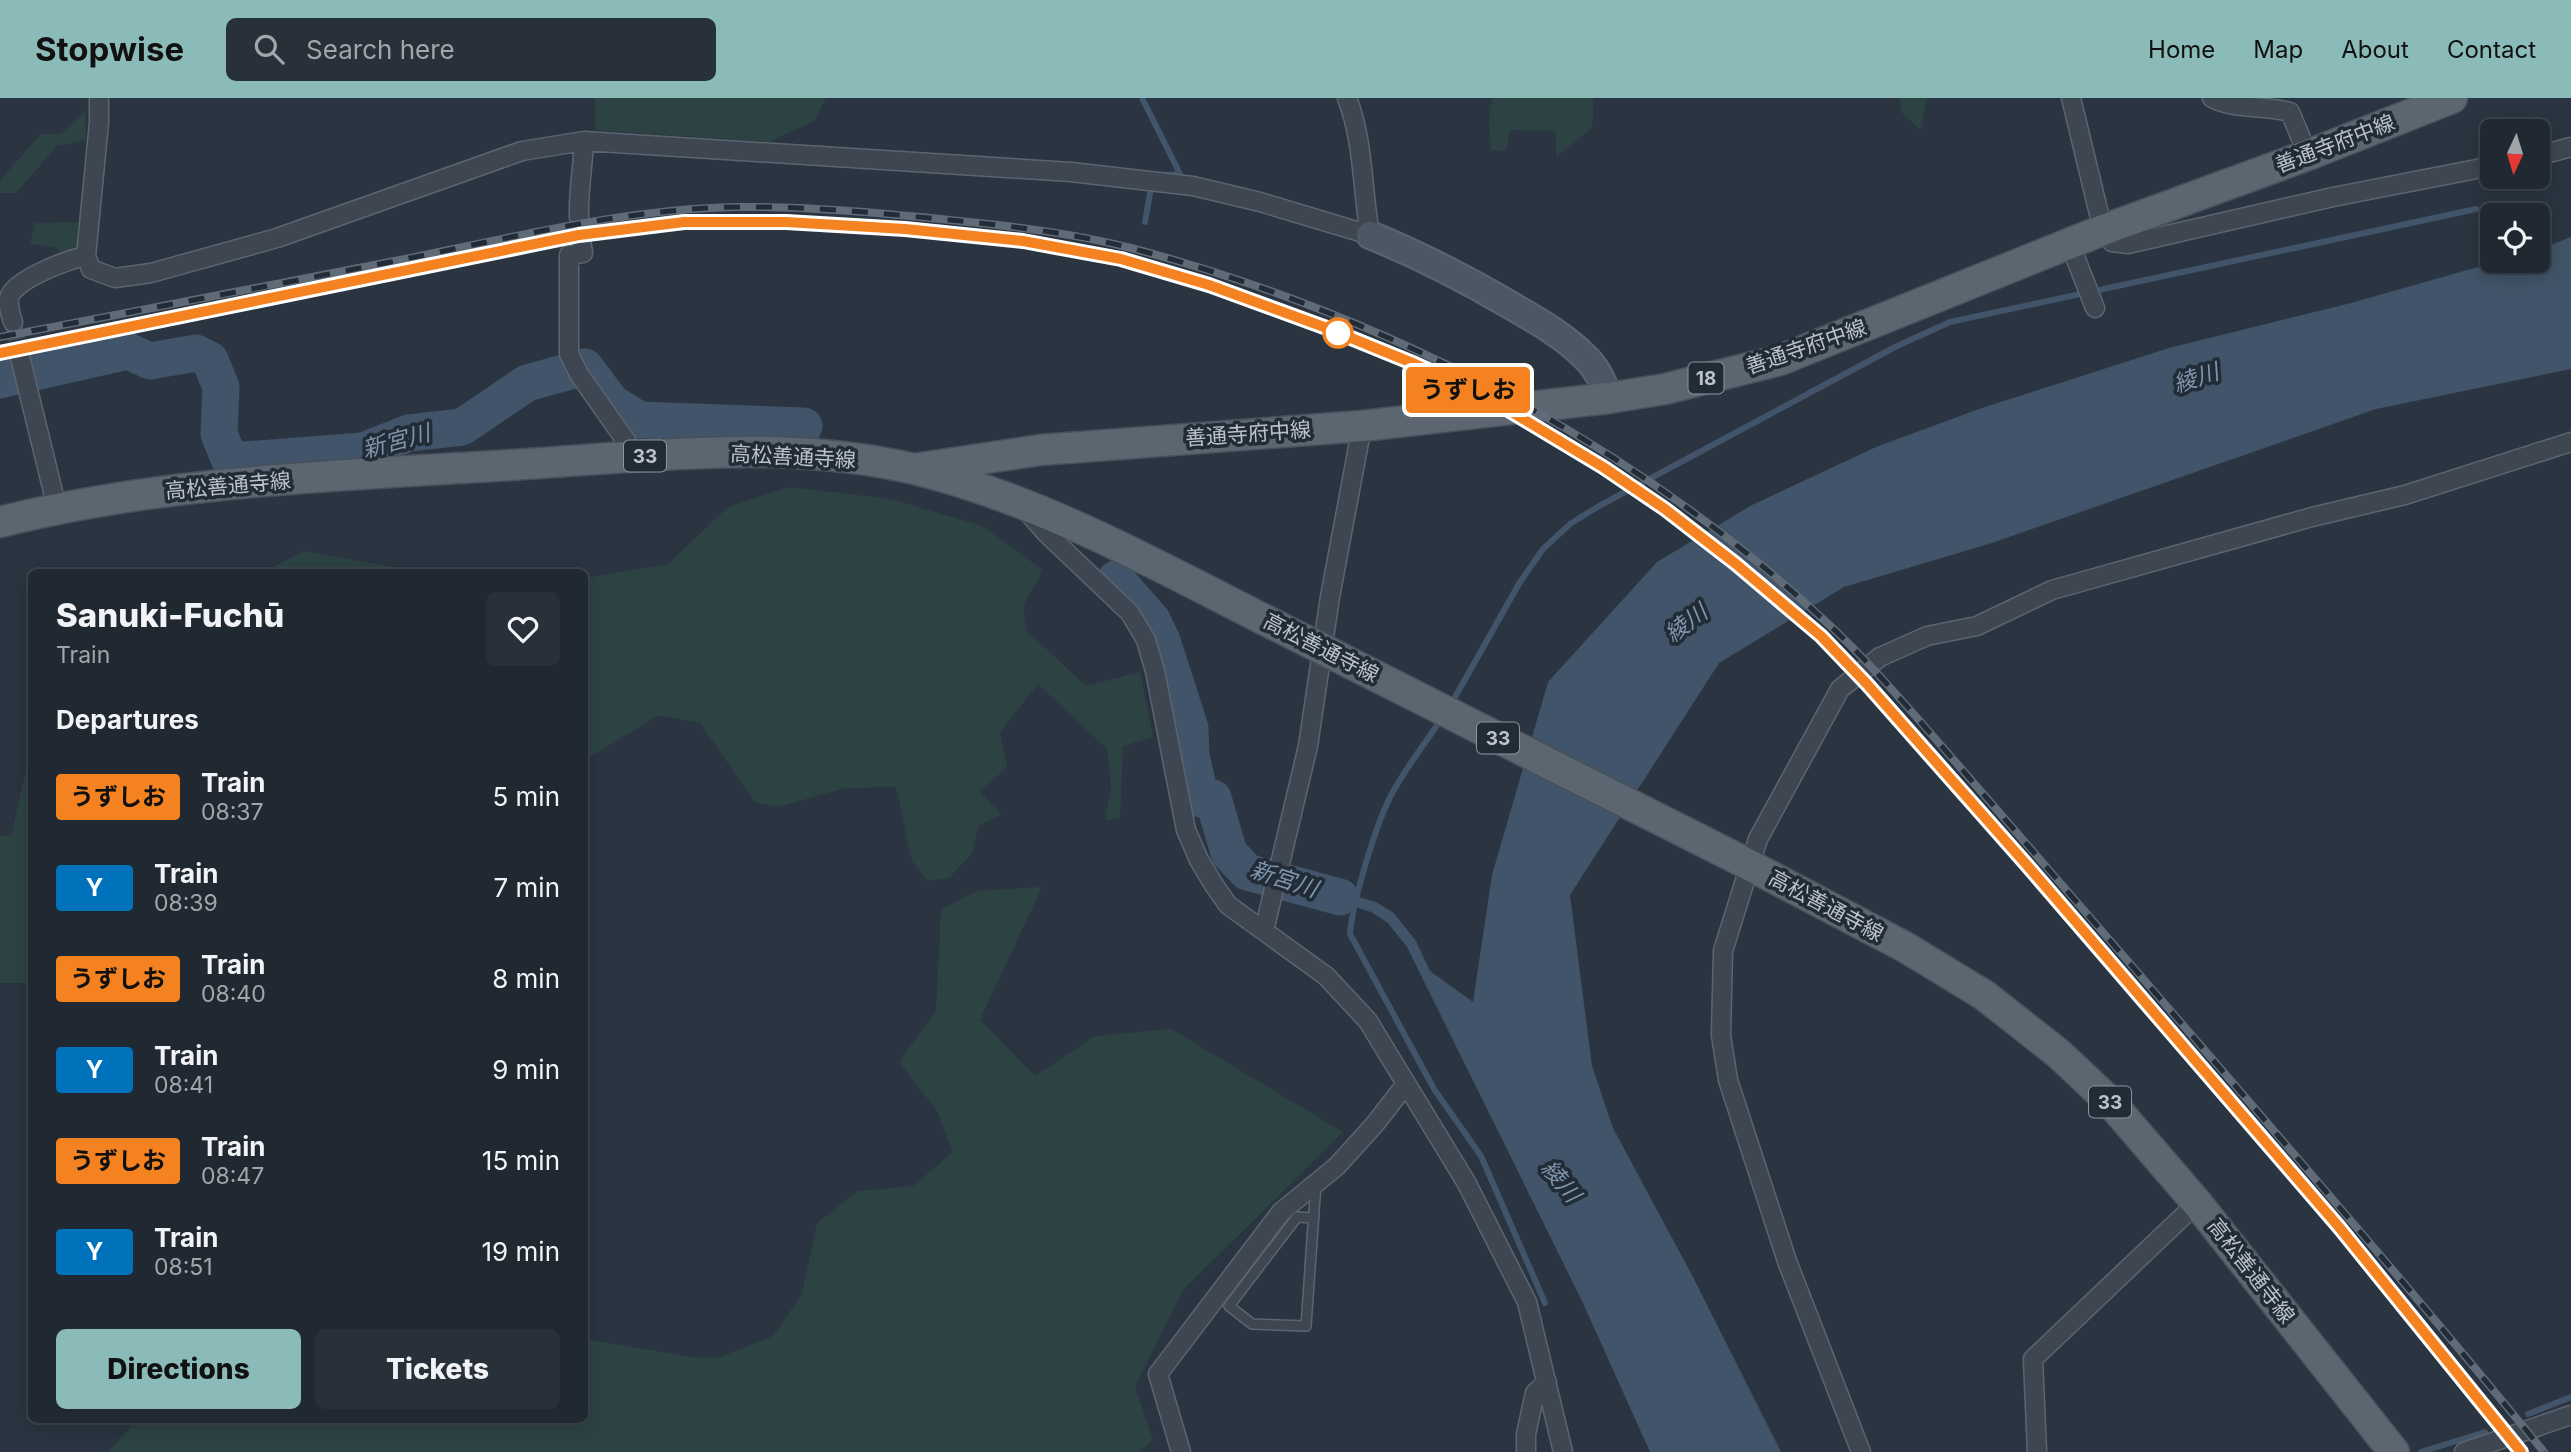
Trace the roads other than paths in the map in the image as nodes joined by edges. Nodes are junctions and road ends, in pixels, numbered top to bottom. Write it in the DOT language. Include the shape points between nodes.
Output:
graph roads {
  1 [pos="99,98"];
  2 [pos="1347,98"];
  3 [pos="2071,98"];
  4 [pos="2213,98"];
  5 [pos="2452,98"];
  6 [pos="584,141"];
  7 [pos="2571,147"];
  8 [pos="2550,153"];
  9 [pos="2308,155"];
  10 [pos="2480,168"];
  11 [pos="579,217"];
  12 [pos="2103,230"];
  13 [pos="1370,234"];
  14 [pos="2070,244"];
  15 [pos="582,246"];
  16 [pos="86,256"];
  17 [pos="2093,302"];
  18 [pos="13,322"];
  19 [pos="23,369"];
  20 [pos="1609,398"];
  21 [pos="1362,426"];
  22 [pos="2571,442"];
  23 [pos="1023,452"];
  24 [pos="633,457"];
  25 [pos="914,469"];
  26 [pos="1019,501"];
  27 [pos="57,508"];
  28 [pos="0,522"];
  29 [pos="1742,862"];
  30 [pos="1264,931"];
  31 [pos="1406,1084"];
  32 [pos="1316,1183"];
  33 [pos="2197,1203"];
  34 [pos="1314,1218"];
  35 [pos="1548,1382"];
  36 [pos="2571,1415"];
  37 [pos="1181,1452"];
  38 [pos="1526,1452"];
  39 [pos="1563,1452"];
  40 [pos="1861,1452"];
  41 [pos="2037,1452"];
  42 [pos="2393,1452"];
  43 [pos="2464,1452"];
  1 -- 16 [label="street"];
  2 -- 13 [label="street" via="1360,144"];
  3 -- 12 [label="street"];
  4 -- 9 [label="street" via="2290,112"];
  5 -- 9 [label="main road, 善通寺府中線 / 18"];
  6 -- 11 [label="street"];
  6 -- 13 [label="street" via="1071,172 1193,186"];
  6 -- 16 [label="street" via="522,150 278,238 151,273 115,278 90,269"];
  7 -- 8 [label="street"];
  9 -- 12 [label="main road, 善通寺府中線 / 18"];
  10 -- 12 [label="street" via="2128,244 2112,243"];
  12 -- 14 [label="main road, 善通寺府中線 / 18"];
  13 -- 20 [label="street" via="1453,273 1548,328 1586,357"];
  14 -- 17 [label="street"];
  14 -- 20 [label="main road, 善通寺府中線 / 18" via="1780,360"];
  15 -- 24 [label="street" via="583,253 569,255 569,354"];
  16 -- 18 [label="street" via="15,286 8,299"];
  19 -- 27 [label="street"];
  20 -- 21 [label="main road, 善通寺府中線 / 18"];
  21 -- 23 [label="main road, 善通寺府中線 / 18"];
  21 -- 30 [label="street" via="1308,746"];
  22 -- 29 [label="street" via="2405,495 2052,590 1977,626 1927,636 1880,657 1840,689"];
  23 -- 25 [label="main road, 善通寺府中線 / 18"];
  23 -- 26 [label="main road" via="1012,467"];
  24 -- 25 [label="main road, 高松善通寺線 / 33" via="746,452 830,456"];
  24 -- 27 [label="main road, 高松善通寺線 / 33" via="164,491"];
  25 -- 26 [label="main road, 高松善通寺線 / 33"];
  26 -- 29 [label="main road, 高松善通寺線 / 33, bridge" via="1119,547"];
  26 -- 30 [label="street" via="1129,613 1146,640 1186,831 1228,905"];
  27 -- 28 [label="main road, 高松善通寺線 / 33"];
  29 -- 33 [label="main road, 高松善通寺線 / 33" via="1905,947 1984,995 2059,1054 2111,1103"];
  29 -- 40 [label="street" via="1723,951 1721,1035 1728,1080 1787,1261"];
  30 -- 31 [label="street" via="1326,976 1368,1021"];
  31 -- 32 [label="street" via="1352,1150"];
  31 -- 35 [label="street" via="1466,1182 1527,1302"];
  32 -- 34 [label="lane"];
  32 -- 37 [label="street" via="1281,1212 1158,1374"];
  33 -- 41 [label="street" via="2034,1359"];
  33 -- 42 [label="main road, 高松善通寺線 / 33"];
  34 -- 34 [label="lane" via="1297,1217 1229,1306 1252,1324 1306,1326"];
  35 -- 38 [label="street" via="1535,1393"];
  35 -- 39 [label="street"];
  36 -- 43 [label="street"];
}
